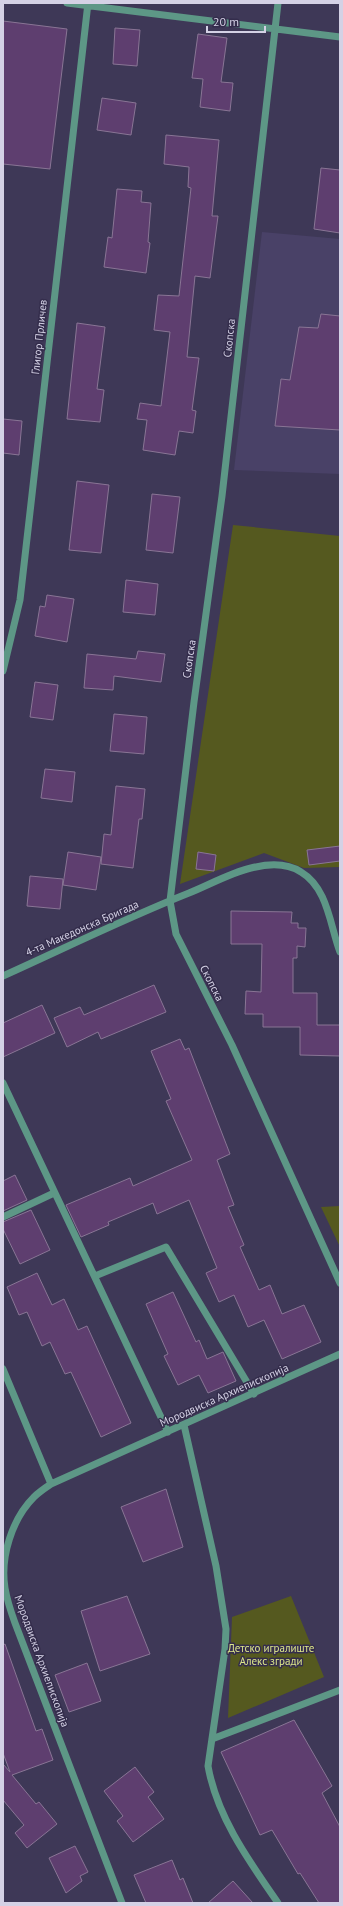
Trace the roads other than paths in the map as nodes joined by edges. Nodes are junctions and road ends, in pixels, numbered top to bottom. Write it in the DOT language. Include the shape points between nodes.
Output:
graph roads {
  1 [pos="67,3"];
  2 [pos="278,3"];
  3 [pos="88,4"];
  4 [pos="275,28"];
  5 [pos="340,37"];
  6 [pos="3,671"];
  7 [pos="170,900"];
  8 [pos="340,952"];
  9 [pos="3,976"];
  10 [pos="3,1083"];
  11 [pos="54,1193"];
  12 [pos="3,1217"];
  13 [pos="95,1276"];
  14 [pos="340,1283"];
  15 [pos="340,1354"];
  16 [pos="3,1369"];
  17 [pos="254,1394"];
  18 [pos="184,1425"];
  19 [pos="168,1432"];
  20 [pos="51,1484"];
  21 [pos="340,1690"];
  22 [pos="212,1739"];
  23 [pos="122,1903"];
  24 [pos="278,1903"];
  1 -- 3 [label="street"];
  2 -- 4 [label="street, Скопска"];
  3 -- 4 [label="street"];
  3 -- 6 [label="street, Глигор Прличев" via="20,600"];
  4 -- 5 [label="street"];
  4 -- 7 [label="street, Скопска" via="222,496"];
  7 -- 8 [label="street, 4-та Македонска Бригада" via="250,868 266,865 292,867 311,879 320,892"];
  7 -- 9 [label="street, 4-та Македонска Бригада"];
  7 -- 14 [label="street, Скопска" via="178,940 235,1052"];
  10 -- 11 [label="street"];
  11 -- 12 [label="street"];
  11 -- 13 [label="street"];
  13 -- 17 [label="street" via="166,1247"];
  13 -- 19 [label="street"];
  15 -- 17 [label="street, Мородвиска Архиепископија"];
  16 -- 20 [label="street"];
  17 -- 18 [label="street, Мородвиска Архиепископија"];
  18 -- 19 [label="street, Мородвиска Архиепископија"];
  18 -- 22 [label="street" via="216,1566 226,1629"];
  19 -- 20 [label="street, Мородвиска Архиепископија"];
  20 -- 23 [label="street, Мородвиска Архиепископија" via="34,1497 12,1530 3,1567 4,1587 14,1623"];
  21 -- 22 [label="street"];
  22 -- 24 [label="street" via="208,1766 217,1801 248,1859"];
}
